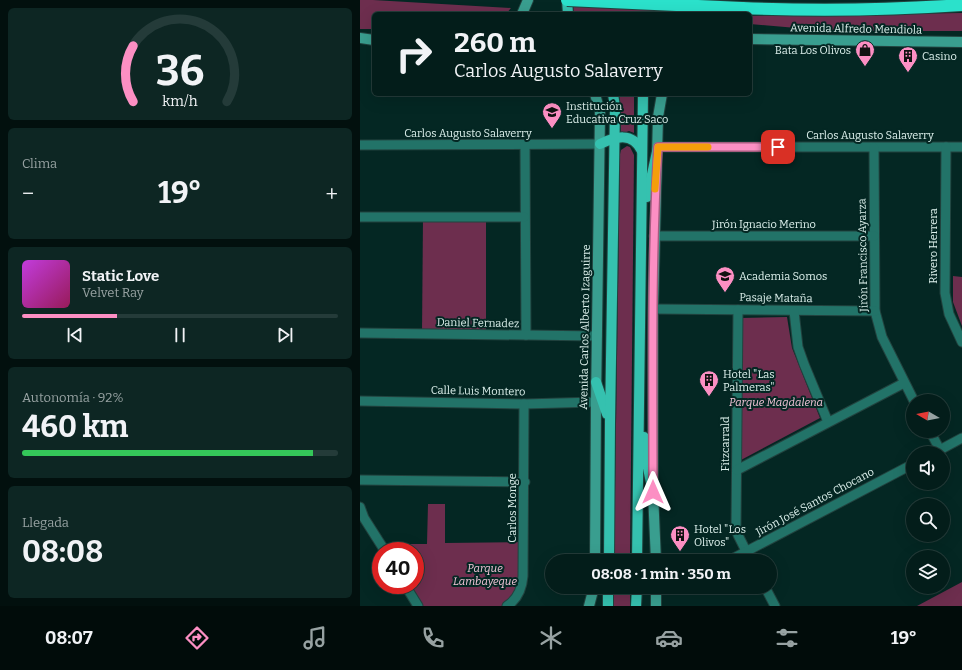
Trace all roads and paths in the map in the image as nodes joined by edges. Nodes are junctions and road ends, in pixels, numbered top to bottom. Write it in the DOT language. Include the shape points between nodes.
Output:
graph roads {
  1 [pos="528,0"];
  2 [pos="567,0"];
  3 [pos="681,0"];
  4 [pos="713,0"];
  5 [pos="962,5"];
  6 [pos="523,12"];
  7 [pos="568,12"];
  8 [pos="680,12"];
  9 [pos="715,12"];
  10 [pos="360,38"];
  11 [pos="372,39"];
  12 [pos="752,39"];
  13 [pos="962,42"];
  14 [pos="596,96"];
  15 [pos="613,96"];
  16 [pos="643,96"];
  17 [pos="662,96"];
  18 [pos="615,138"];
  19 [pos="600,144"];
  20 [pos="360,145"];
  21 [pos="525,145"];
  22 [pos="658,147"];
  23 [pos="946,147"];
  24 [pos="962,147"];
  25 [pos="874,148"];
  26 [pos="642,150"];
  27 [pos="524,217"];
  28 [pos="360,218"];
  29 [pos="654,236"];
  30 [pos="874,236"];
  31 [pos="641,241"];
  32 [pos="653,309"];
  33 [pos="738,310"];
  34 [pos="794,311"];
  35 [pos="876,311"];
  36 [pos="360,333"];
  37 [pos="526,335"];
  38 [pos="597,336"];
  39 [pos="962,342"];
  40 [pos="596,382"];
  41 [pos="904,383"];
  42 [pos="910,394"];
  43 [pos="360,401"];
  44 [pos="596,402"];
  45 [pos="524,404"];
  46 [pos="610,422"];
  47 [pos="828,422"];
  48 [pos="639,424"];
  49 [pos="962,438"];
  50 [pos="948,446"];
  51 [pos="906,468"];
  52 [pos="737,470"];
  53 [pos="360,480"];
  54 [pos="525,482"];
  55 [pos="653,492"];
  56 [pos="360,507"];
  57 [pos="379,542"];
  58 [pos="746,551"];
  59 [pos="595,554"];
  60 [pos="609,554"];
  61 [pos="637,554"];
  62 [pos="656,554"];
  63 [pos="741,554"];
  64 [pos="748,554"];
  65 [pos="411,594"];
  66 [pos="593,594"];
  67 [pos="595,594"];
  68 [pos="608,594"];
  69 [pos="636,594"];
  70 [pos="656,594"];
  71 [pos="769,594"];
  72 [pos="418,606"];
  73 [pos="507,606"];
  74 [pos="589,606"];
  75 [pos="595,606"];
  76 [pos="608,606"];
  77 [pos="636,606"];
  78 [pos="656,606"];
  79 [pos="775,606"];
  1 -- 6 [label="street"];
  2 -- 5 [label="highway, bridge" via="801,10"];
  2 -- 7 [label="main road"];
  3 -- 8 [label="main road"];
  4 -- 9 [label="street"];
  10 -- 11 [label="street"];
  12 -- 13 [label="street, Avenida Alfredo Mendiola"];
  14 -- 19 [label="street, Avenida Carlos Alberto Izaguirre" via="600,112"];
  15 -- 18 [label="main road"];
  16 -- 26 [label="main road"];
  17 -- 22 [label="street" via="658,117"];
  18 -- 19 [label="main road"];
  18 -- 26 [label="main road" via="635,141"];
  18 -- 46 [label="main road"];
  19 -- 21 [label="street, Carlos Augusto Salaverry"];
  19 -- 38 [label="street, Avenida Carlos Alberto Izaguirre"];
  20 -- 21 [label="street, Carlos Augusto Salaverry"];
  21 -- 27 [label="street"];
  22 -- 25 [label="street, Carlos Augusto Salaverry"];
  22 -- 29 [label="street"];
  22 -- 31 [label="main road" via="648,187"];
  23 -- 24 [label="street, Carlos Augusto Salaverry"];
  23 -- 25 [label="street, Carlos Augusto Salaverry"];
  23 -- 39 [label="street, Rivero Herrera" via="945,292 949,314"];
  25 -- 30 [label="street, Jirón Francisco Ayarza"];
  26 -- 31 [label="main road"];
  27 -- 28 [label="street"];
  27 -- 37 [label="street"];
  29 -- 30 [label="street, Jirón Ignacio Merino"];
  29 -- 32 [label="street"];
  30 -- 35 [label="street, Jirón Francisco Ayarza"];
  31 -- 48 [label="main road"];
  32 -- 33 [label="street, Pasaje Mataña"];
  32 -- 55 [label="street"];
  33 -- 34 [label="street, Pasaje Mataña"];
  33 -- 52 [label="street, Fitzcarrald"];
  34 -- 35 [label="street, Pasaje Mataña"];
  34 -- 47 [label="street" via="798,347"];
  35 -- 41 [label="street, Jirón Francisco Ayarza" via="882,337"];
  36 -- 37 [label="street, Daniel Fernadez"];
  37 -- 38 [label="street, Daniel Fernadez"];
  38 -- 40 [label="street, Avenida Carlos Alberto Izaguirre"];
  40 -- 44 [label="street, Avenida Carlos Alberto Izaguirre"];
  40 -- 46 [label="main road"];
  41 -- 42 [label="street, Jirón Francisco Ayarza"];
  41 -- 47 [label="street"];
  43 -- 45 [label="street, Calle Luis Montero"];
  44 -- 45 [label="street, Calle Luis Montero"];
  44 -- 59 [label="street, Avenida Carlos Alberto Izaguirre"];
  45 -- 54 [label="street, Carlos Monge"];
  46 -- 60 [label="main road"];
  47 -- 52 [label="street"];
  48 -- 55 [label="main road" via="644,436"];
  48 -- 61 [label="main road"];
  49 -- 50 [label="street"];
  51 -- 58 [label="street, Jirón José Santos Chocano"];
  52 -- 58 [label="street, Fitzcarrald" via="736,528"];
  53 -- 54 [label="street"];
  54 -- 73 [label="street, Carlos Monge" via="523,581 519,595"];
  55 -- 62 [label="street"];
  56 -- 57 [label="street"];
  58 -- 63 [label="street, Jirón José Santos Chocano"];
  58 -- 64 [label="street, Fitzcarrald"];
  65 -- 72 [label="street"];
  66 -- 74 [label="street"];
  67 -- 75 [label="street"];
  68 -- 76 [label="main road"];
  69 -- 77 [label="main road"];
  70 -- 78 [label="street"];
  71 -- 79 [label="street"];
}
